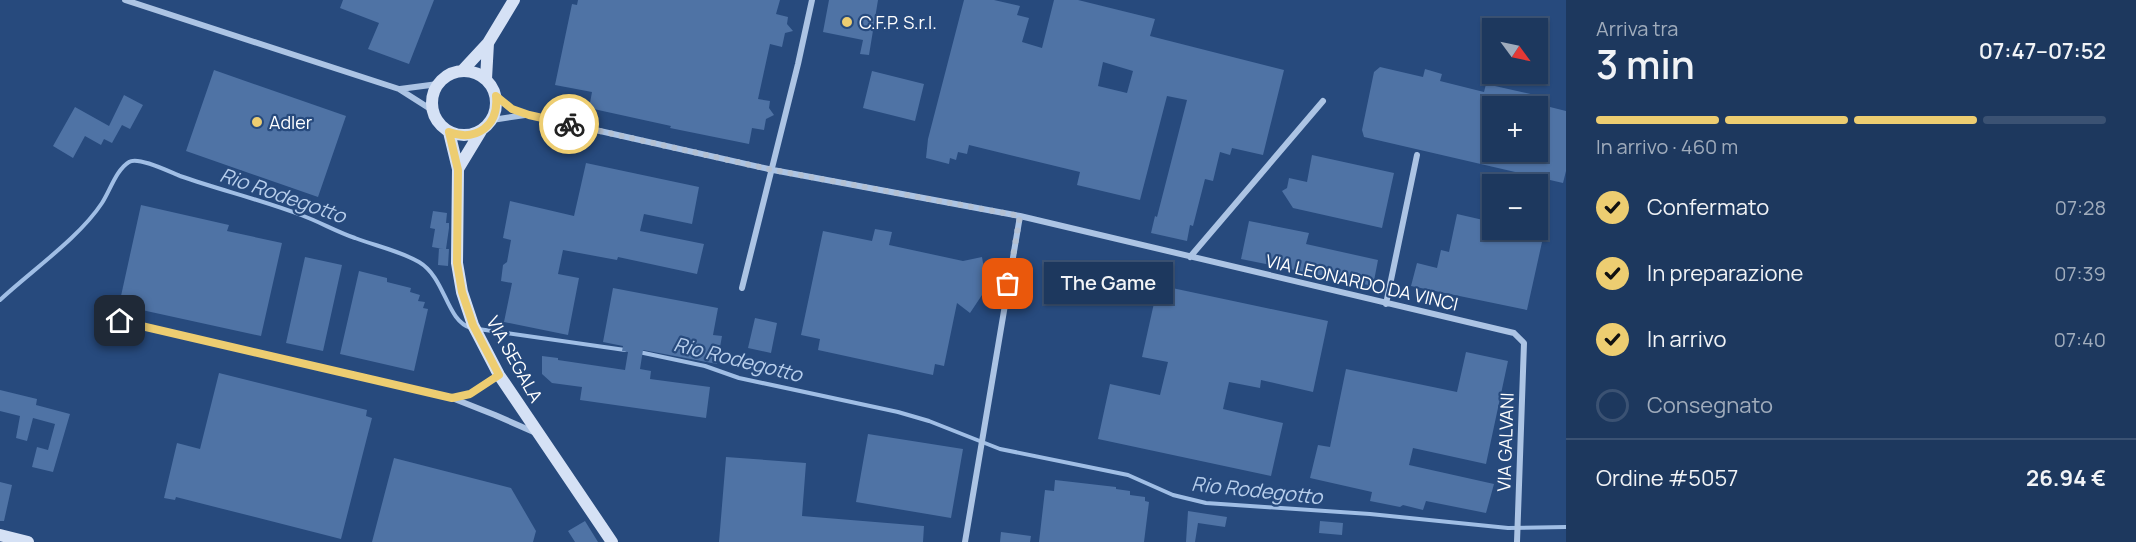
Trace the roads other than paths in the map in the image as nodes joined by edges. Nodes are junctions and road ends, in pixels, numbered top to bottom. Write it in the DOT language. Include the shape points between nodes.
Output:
graph roads {
  1 [pos="125,0"];
  2 [pos="514,0"];
  3 [pos="812,0"];
  4 [pos="488,43"];
  5 [pos="462,71"];
  6 [pos="486,79"];
  7 [pos="438,84"];
  8 [pos="399,89"];
  9 [pos="496,96"];
  10 [pos="1323,101"];
  11 [pos="432,110"];
  12 [pos="529,115"];
  13 [pos="492,120"];
  14 [pos="481,131"];
  15 [pos="449,132"];
  16 [pos="1417,155"];
  17 [pos="458,170"];
  18 [pos="773,170"];
  19 [pos="1020,216"];
  20 [pos="1190,257"];
  21 [pos="742,288"];
  22 [pos="1386,304"];
  23 [pos="97,316"];
  24 [pos="1524,342"];
  25 [pos="499,375"];
  26 [pos="452,398"];
  27 [pos="538,434"];
  28 [pos="0,535"];
  29 [pos="28,542"];
  30 [pos="612,542"];
  31 [pos="965,542"];
  32 [pos="1517,542"];
  1 -- 8 [label="street"];
  2 -- 4 [label="street"];
  3 -- 18 [label="street"];
  4 -- 5 [label="street"];
  4 -- 6 [label="street"];
  5 -- 6 [label="street"];
  5 -- 7 [label="street"];
  6 -- 9 [label="street"];
  7 -- 8 [label="street"];
  7 -- 11 [label="street"];
  8 -- 11 [label="street"];
  9 -- 12 [label="street, VIA LEONARDO DA VINCI" via="512,109"];
  9 -- 13 [label="street"];
  10 -- 20 [label="street"];
  11 -- 15 [label="street, VIA SEGALA"];
  12 -- 13 [label="street, VIA LEONARDO DA VINCI"];
  12 -- 18 [label="street, VIA LEONARDO DA VINCI"];
  13 -- 14 [label="street, VIA SEGALA"];
  14 -- 15 [label="street" via="459,136"];
  14 -- 17 [label="street, VIA SEGALA"];
  15 -- 17 [label="street, VIA SEGALA"];
  16 -- 22 [label="street"];
  17 -- 25 [label="street, VIA SEGALA" via="457,263 462,292 473,325"];
  18 -- 19 [label="street, VIA LEONARDO DA VINCI"];
  18 -- 21 [label="street"];
  19 -- 20 [label="street, VIA LEONARDO DA VINCI"];
  19 -- 31 [label="street"];
  20 -- 22 [label="street, VIA LEONARDO DA VINCI"];
  22 -- 24 [label="street, VIA LEONARDO DA VINCI" via="1514,333"];
  23 -- 26 [label="street"];
  24 -- 32 [label="street, VIA GALVANI"];
  25 -- 26 [label="street" via="470,394"];
  25 -- 27 [label="street, VIA SEGALA"];
  26 -- 27 [label="street"];
  27 -- 30 [label="street, VIA SEGALA"];
  28 -- 29 [label="street"];
}
